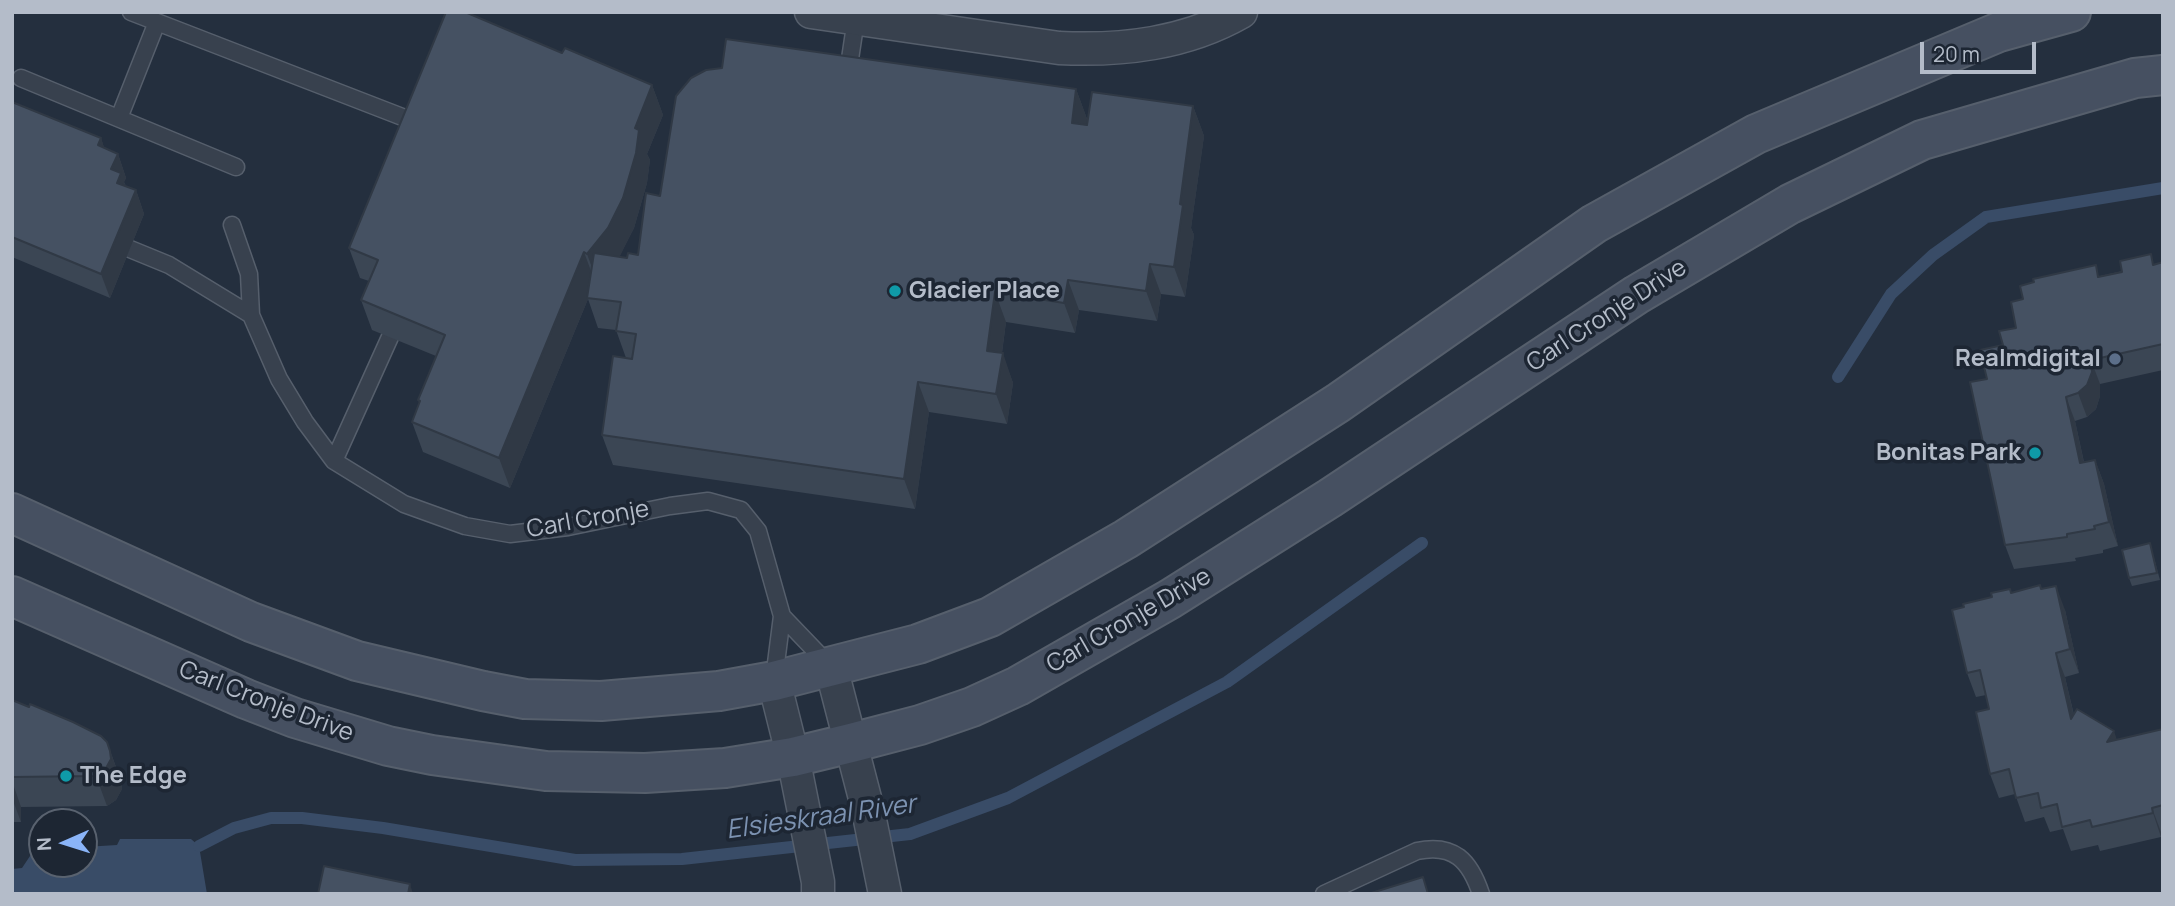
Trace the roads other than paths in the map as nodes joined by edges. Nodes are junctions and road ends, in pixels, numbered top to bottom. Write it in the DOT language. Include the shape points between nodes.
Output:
graph roads {
  1 [pos="131,12"];
  2 [pos="811,12"];
  3 [pos="1241,12"];
  4 [pos="2071,12"];
  5 [pos="856,19"];
  6 [pos="158,22"];
  7 [pos="2163,75"];
  8 [pos="21,78"];
  9 [pos="845,99"];
  10 [pos="119,118"];
  11 [pos="433,130"];
  12 [pos="236,167"];
  13 [pos="232,225"];
  14 [pos="130,250"];
  15 [pos="251,315"];
  16 [pos="390,337"];
  17 [pos="334,461"];
  18 [pos="12,513"];
  19 [pos="12,596"];
  20 [pos="782,617"];
  21 [pos="831,667"];
  22 [pos="774,681"];
  23 [pos="851,743"];
  24 [pos="793,757"];
  25 [pos="818,888"];
  26 [pos="884,889"];
  27 [pos="1324,894"];
  28 [pos="1481,894"];
  1 -- 6 [label="lane"];
  2 -- 5 [label="street"];
  3 -- 5 [label="street" via="1167,40 1091,49"];
  4 -- 21 [label="main road" via="1999,32 1756,134 1594,224 1338,403 1103,552 990,617 918,644"];
  5 -- 9 [label="lane"];
  6 -- 10 [label="lane"];
  6 -- 11 [label="lane"];
  7 -- 23 [label="main road, Carl Cronje Drive" via="2135,78 1922,140 1790,204 1636,295 1170,599 1018,686 972,707"];
  8 -- 10 [label="lane"];
  10 -- 12 [label="lane"];
  13 -- 15 [label="lane" via="249,274"];
  14 -- 15 [label="lane" via="169,265"];
  15 -- 17 [label="lane, Carl Cronje" via="279,379"];
  16 -- 17 [label="lane"];
  17 -- 20 [label="lane, Carl Cronje" via="404,504 465,526 510,534 708,501 741,510 758,531"];
  18 -- 22 [label="main road" via="251,622 357,661 483,691 525,699 601,701 719,691"];
  19 -- 24 [label="main road, Carl Cronje Drive" via="234,694 388,746 546,771 604,773 725,768"];
  20 -- 21 [label="lane, Carl Cronje"];
  20 -- 22 [label="lane, Carl Cronje"];
  21 -- 22 [label="main road"];
  21 -- 23 [label="street"];
  22 -- 24 [label="street"];
  23 -- 24 [label="main road, Carl Cronje Drive"];
  23 -- 26 [label="street"];
  24 -- 25 [label="street"];
  27 -- 28 [label="lane" via="1430,848 1443,849 1463,860"];
}
